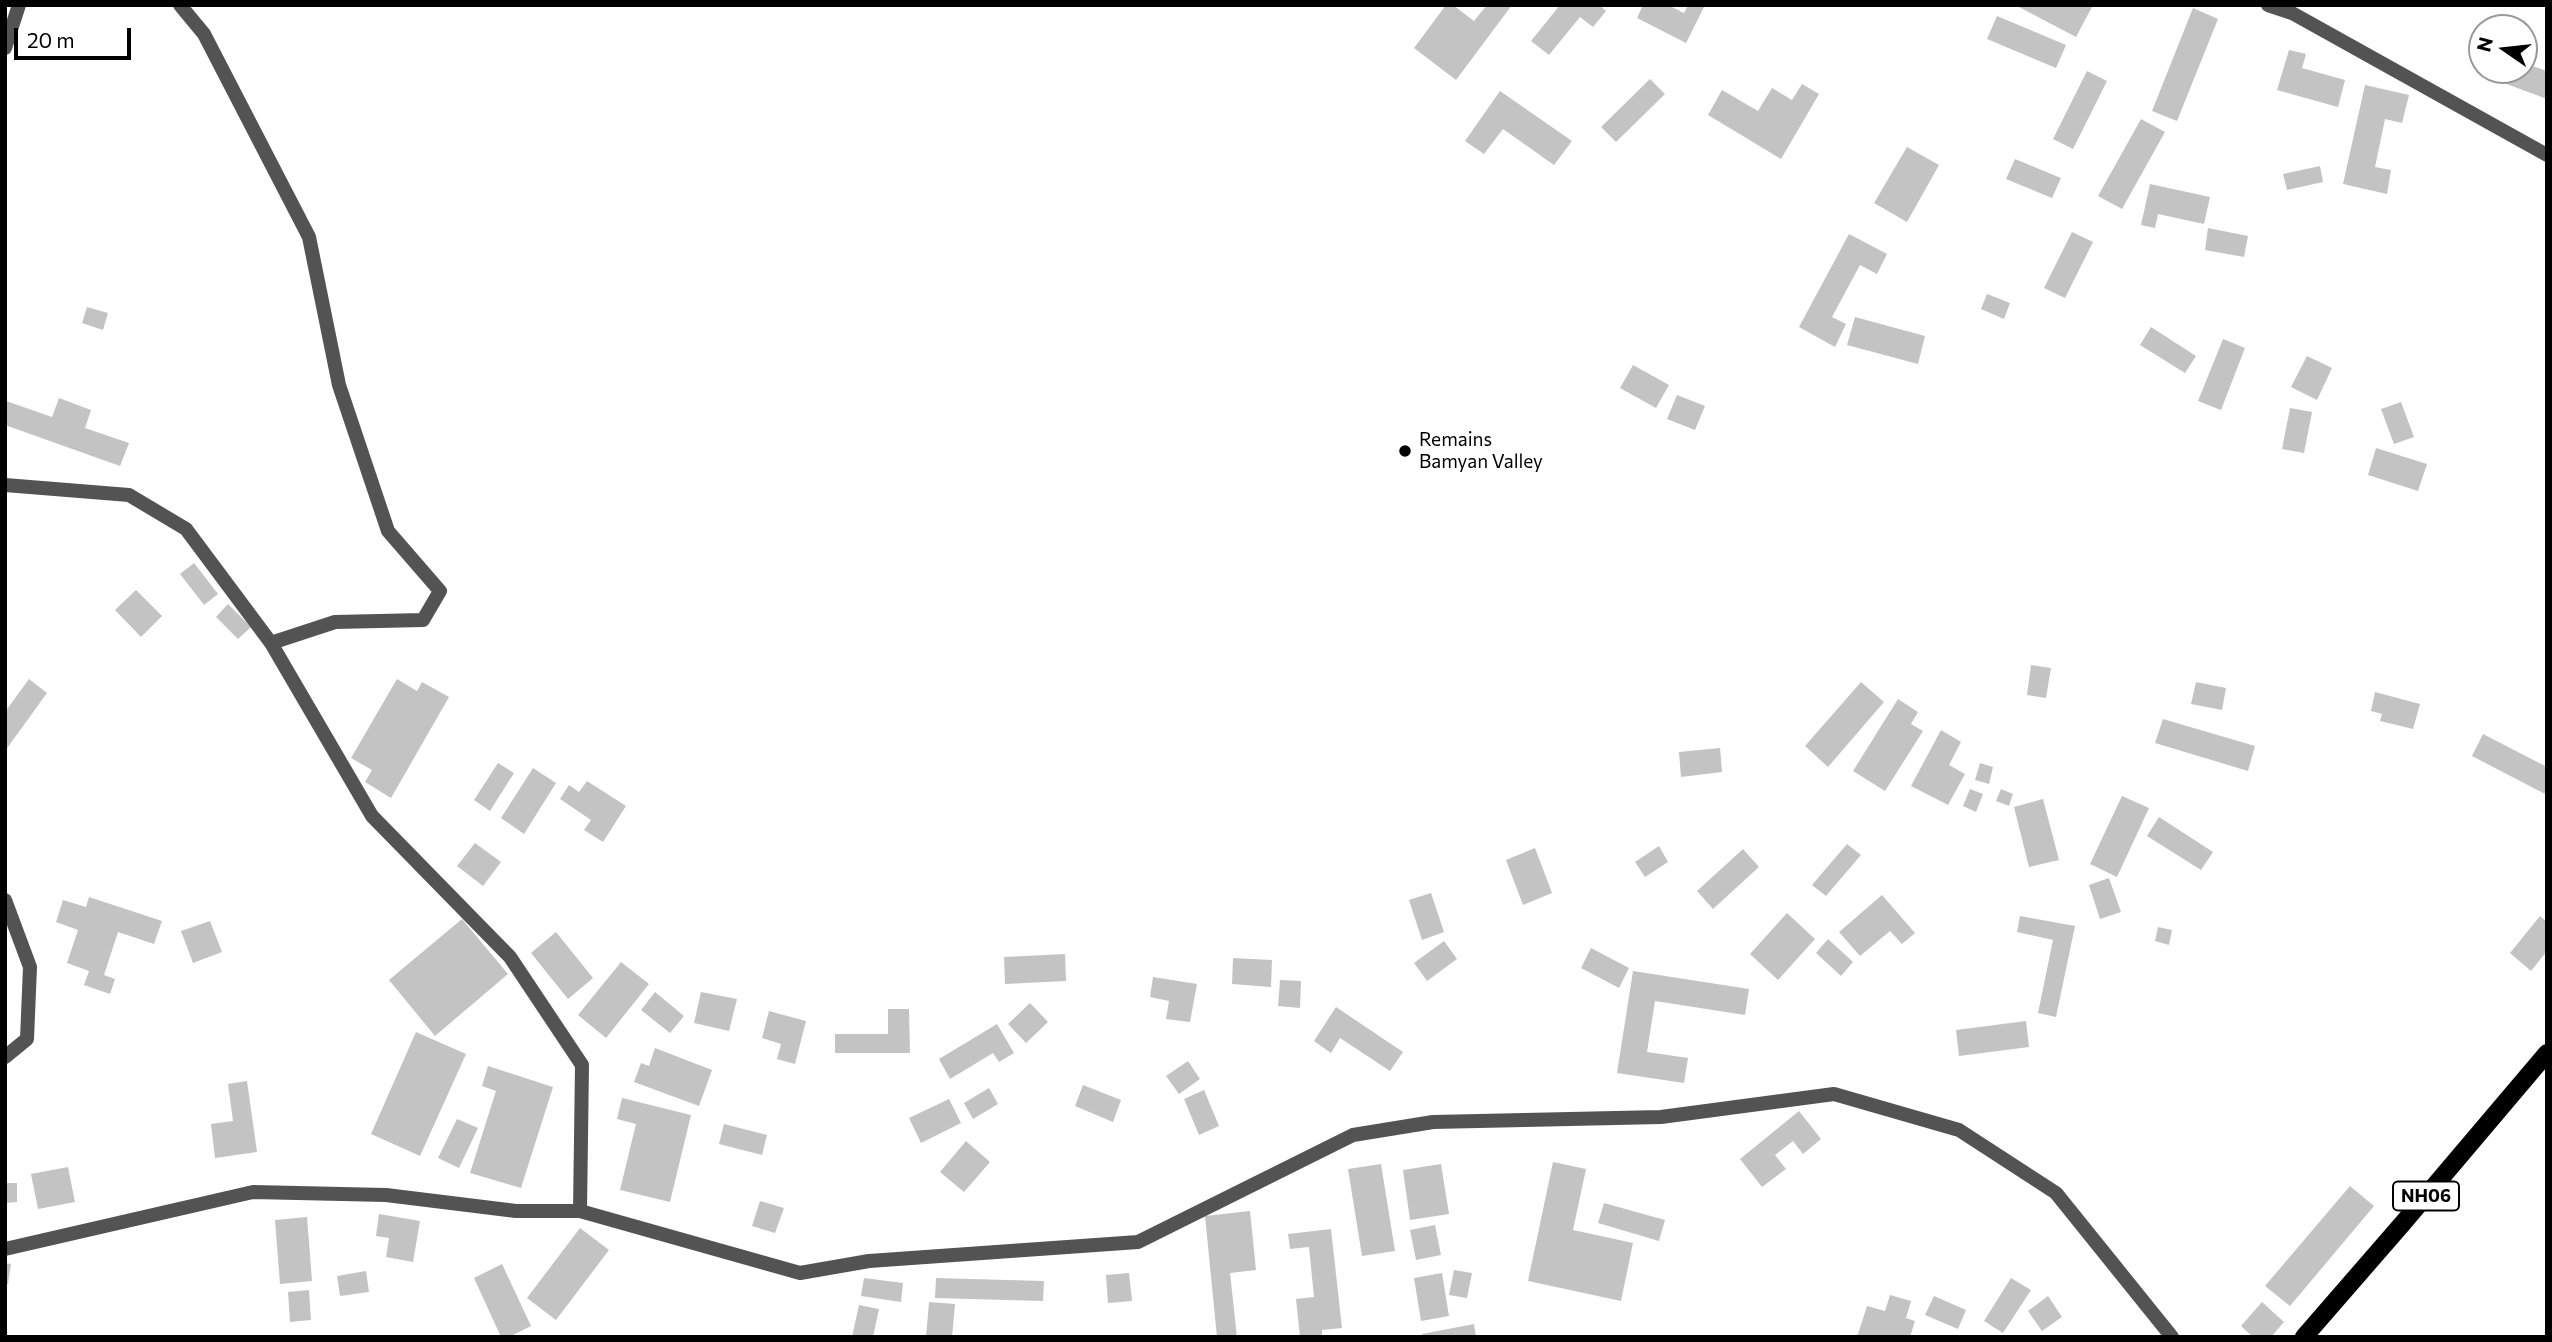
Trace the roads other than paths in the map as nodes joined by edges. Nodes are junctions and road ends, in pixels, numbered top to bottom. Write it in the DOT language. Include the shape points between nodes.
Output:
graph roads {
  1 [pos="19,5"];
  2 [pos="180,5"];
  3 [pos="2268,5"];
  4 [pos="2293,9"];
  5 [pos="5,48"];
  6 [pos="2547,155"];
  7 [pos="5,485"];
  8 [pos="271,643"];
  9 [pos="5,900"];
  10 [pos="2547,1053"];
  11 [pos="5,1057"];
  12 [pos="580,1211"];
  13 [pos="5,1249"];
  14 [pos="2172,1337"];
  15 [pos="2304,1337"];
  1 -- 5 [label="street"];
  2 -- 8 [label="street" via="204,34 309,237 339,385 388,531 440,591 423,620 335,622"];
  3 -- 4 [label="street"];
  4 -- 6 [label="street"];
  7 -- 8 [label="street" via="129,495 186,529"];
  8 -- 12 [label="street" via="372,816 510,957 582,1065"];
  9 -- 11 [label="street" via="30,967 27,1039"];
  10 -- 15 [label="main road, NH06"];
  12 -- 13 [label="street" via="516,1211 386,1195 253,1192"];
  12 -- 14 [label="street" via="800,1273 869,1261 1139,1242 1353,1135 1433,1122 1661,1117 1834,1094 1959,1130 2056,1193"];
}
